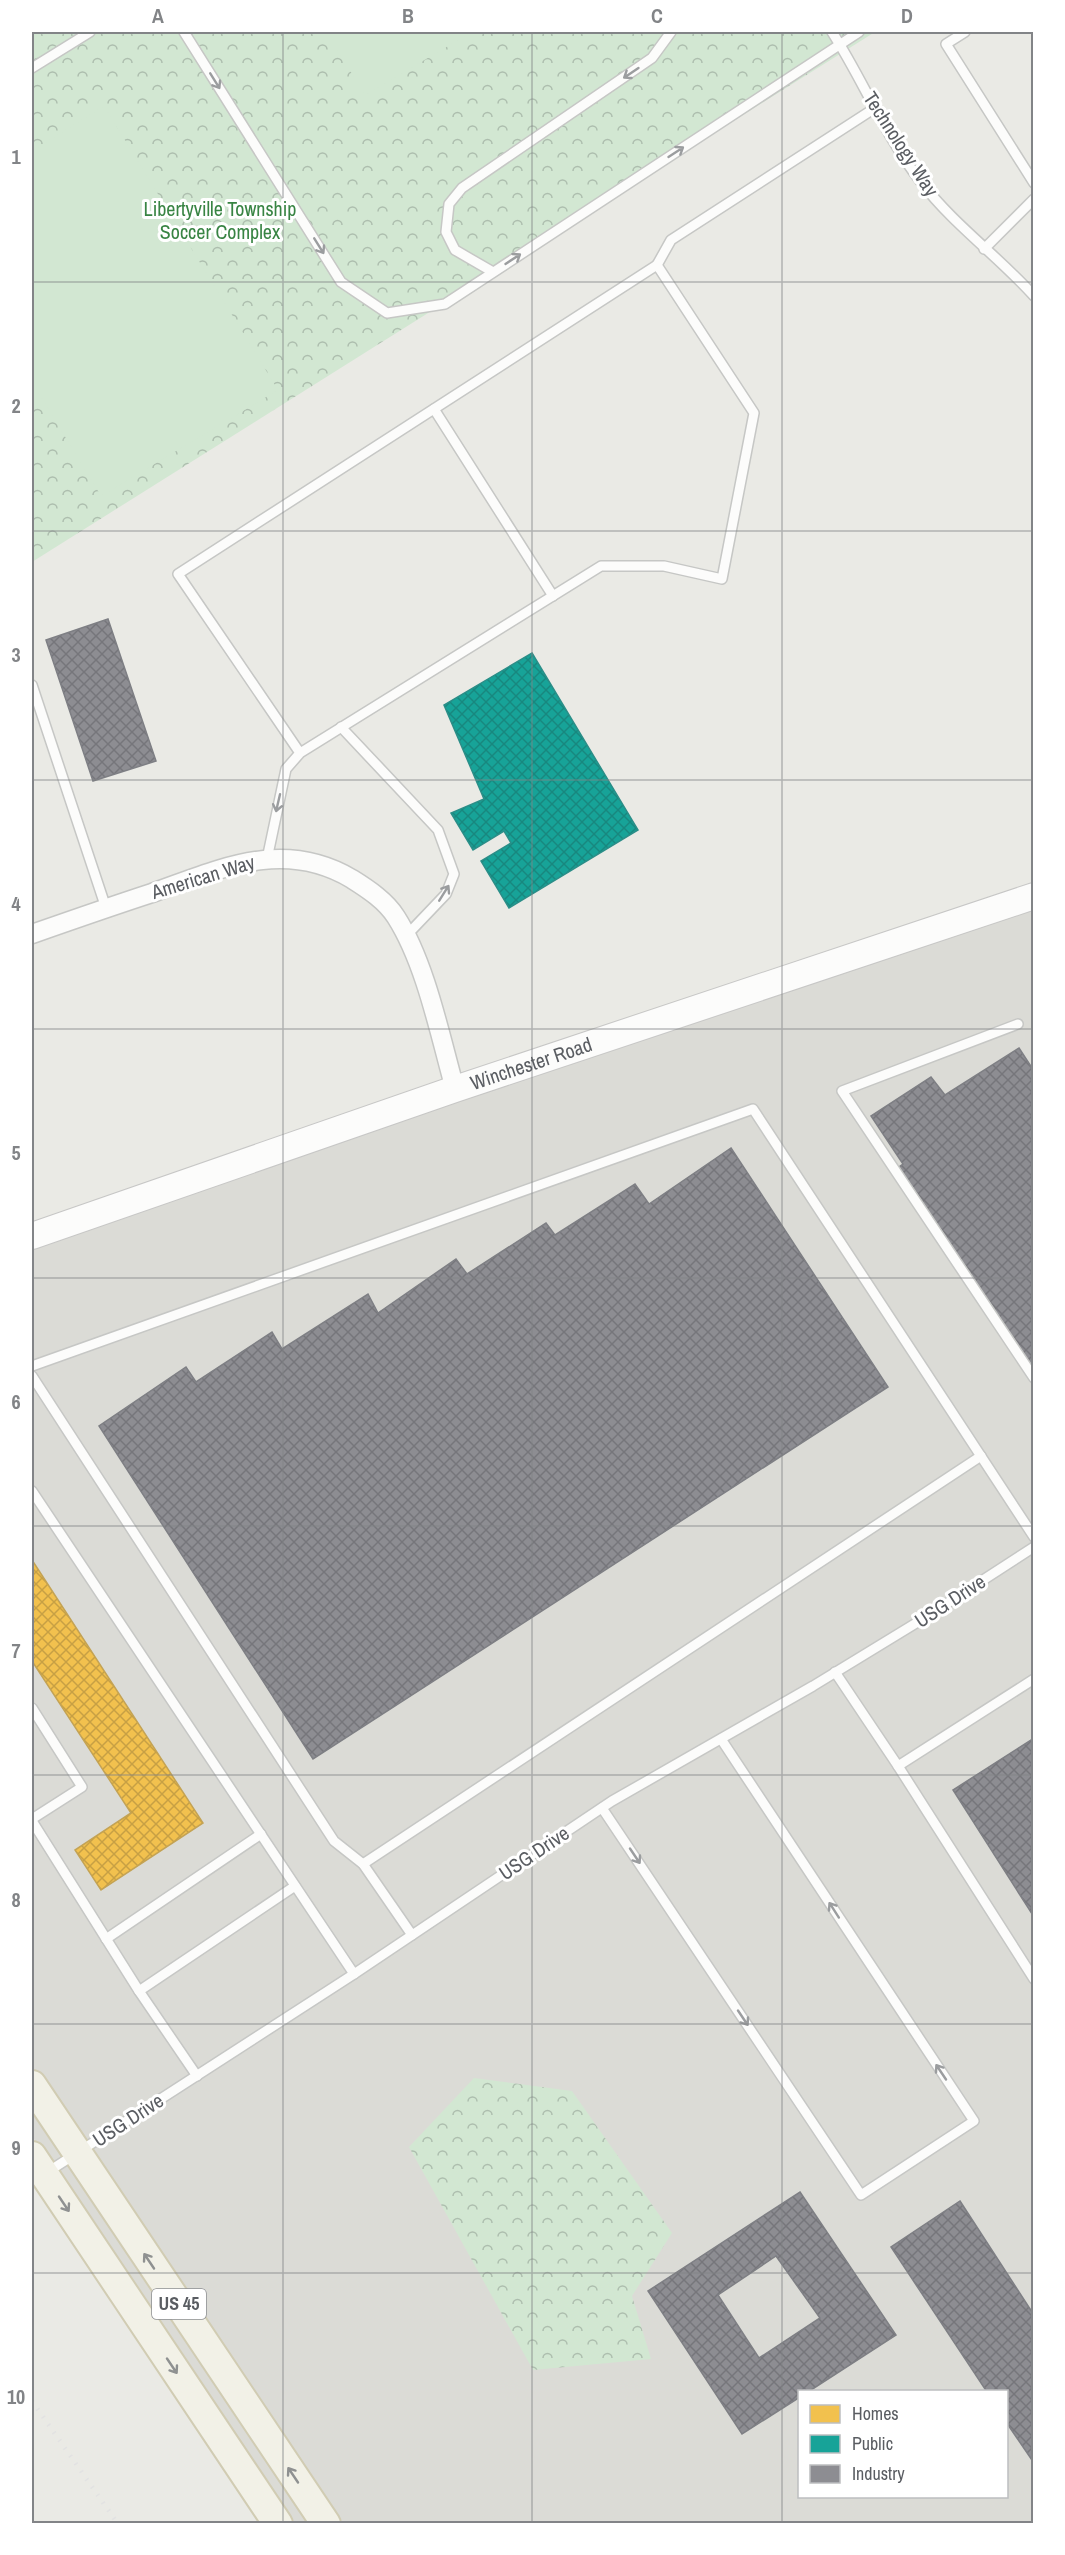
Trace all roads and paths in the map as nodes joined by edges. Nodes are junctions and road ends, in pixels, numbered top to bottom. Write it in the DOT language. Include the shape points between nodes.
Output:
graph roads {
  1 [pos="90,32"];
  2 [pos="184,32"];
  3 [pos="671,32"];
  4 [pos="832,32"];
  5 [pos="860,32"];
  6 [pos="965,32"];
  7 [pos="840,44"];
  8 [pos="32,68"];
  9 [pos="875,108"];
  10 [pos="1034,183"];
  11 [pos="1034,199"];
  12 [pos="984,249"];
  13 [pos="657,265"];
  14 [pos="493,272"];
  15 [pos="1034,296"];
  16 [pos="434,409"];
  17 [pos="554,596"];
  18 [pos="32,685"];
  19 [pos="341,727"];
  20 [pos="300,753"];
  21 [pos="267,858"];
  22 [pos="1034,896"];
  23 [pos="106,908"];
  24 [pos="32,934"];
  25 [pos="405,936"];
  26 [pos="1018,1024"];
  27 [pos="455,1089"];
  28 [pos="32,1236"];
  29 [pos="32,1366"];
  30 [pos="32,1376"];
  31 [pos="1034,1378"];
  32 [pos="981,1456"];
  33 [pos="32,1491"];
  34 [pos="1034,1537"];
  35 [pos="1034,1547"];
  36 [pos="835,1672"];
  37 [pos="1034,1679"];
  38 [pos="32,1708"];
  39 [pos="721,1739"];
  40 [pos="898,1766"];
  41 [pos="602,1808"];
  42 [pos="32,1820"];
  43 [pos="261,1834"];
  44 [pos="363,1864"];
  45 [pos="295,1886"];
  46 [pos="412,1935"];
  47 [pos="106,1939"];
  48 [pos="354,1974"];
  49 [pos="1034,1979"];
  50 [pos="139,1991"];
  51 [pos="196,2076"];
  52 [pos="32,2085"];
  53 [pos="77,2153"];
  54 [pos="38,2165"];
  55 [pos="278,2523"];
  56 [pos="326,2523"];
  1 -- 8 [label="lane"];
  2 -- 14 [label="lane, one-way" via="341,282 387,313 445,304"];
  3 -- 14 [label="lane, one-way" via="651,58 462,188 450,204 447,232 455,250"];
  4 -- 7 [label="lane, Technology Way"];
  5 -- 7 [label="lane"];
  6 -- 10 [label="lane" via="946,44"];
  7 -- 9 [label="lane, Technology Way"];
  14 -- 7 [label="lane, one-way"];
  9 -- 12 [label="lane, Technology Way" via="920,181"];
  9 -- 13 [label="lane" via="671,240"];
  11 -- 12 [label="lane"];
  12 -- 15 [label="lane, Technology Way"];
  13 -- 16 [label="lane"];
  13 -- 17 [label="lane" via="754,412 722,579 664,566 600,566"];
  16 -- 17 [label="lane"];
  16 -- 20 [label="lane" via="178,574"];
  17 -- 19 [label="lane"];
  18 -- 23 [label="lane"];
  19 -- 20 [label="lane"];
  25 -- 19 [label="lane, one-way" via="446,894 454,874 438,830"];
  20 -- 21 [label="lane, one-way" via="286,769"];
  21 -- 23 [label="street, American Way" via="237,863"];
  21 -- 25 [label="street, American Way" via="315,862 337,870 387,906"];
  22 -- 27 [label="main road, Winchester Road"];
  23 -- 24 [label="street, American Way"];
  25 -- 27 [label="street, American Way" via="426,989"];
  26 -- 31 [label="lane" via="842,1091"];
  27 -- 28 [label="main road, Winchester Road"];
  29 -- 32 [label="lane" via="753,1109"];
  30 -- 44 [label="lane" via="334,1841"];
  32 -- 34 [label="lane"];
  32 -- 44 [label="lane"];
  33 -- 43 [label="lane"];
  35 -- 36 [label="lane, USG Drive"];
  36 -- 39 [label="lane, USG Drive"];
  36 -- 40 [label="lane"];
  37 -- 40 [label="lane"];
  38 -- 42 [label="lane" via="82,1787"];
  39 -- 41 [label="lane, USG Drive"];
  41 -- 39 [label="lane, one-way" via="861,2195 974,2121"];
  40 -- 49 [label="lane"];
  41 -- 46 [label="lane, USG Drive"];
  42 -- 47 [label="lane"];
  43 -- 45 [label="lane"];
  43 -- 47 [label="lane"];
  44 -- 46 [label="lane"];
  45 -- 48 [label="lane"];
  45 -- 50 [label="lane"];
  46 -- 48 [label="lane, USG Drive"];
  47 -- 50 [label="lane"];
  48 -- 51 [label="lane, USG Drive"];
  50 -- 51 [label="lane"];
  51 -- 53 [label="lane, USG Drive"];
  52 -- 53 [label="main road, US 45"];
  53 -- 54 [label="lane, USG Drive"];
  56 -- 53 [label="main road, US 45, one-way"];
  54 -- 55 [label="main road, US 45, one-way"];
}
